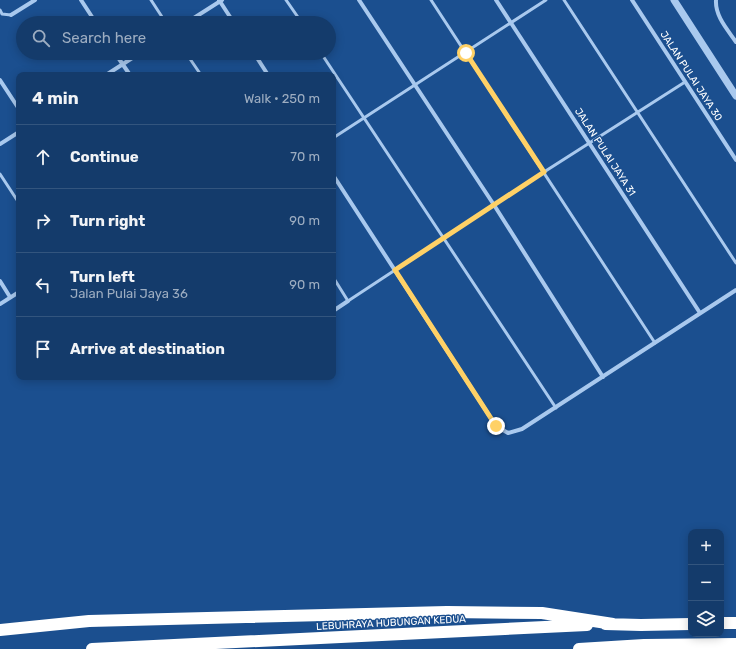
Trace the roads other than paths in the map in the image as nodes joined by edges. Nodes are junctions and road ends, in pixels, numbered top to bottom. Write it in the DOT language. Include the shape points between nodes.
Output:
graph roads {
  1 [pos="35,0"];
  2 [pos="81,0"];
  3 [pos="151,0"];
  4 [pos="220,0"];
  5 [pos="286,0"];
  6 [pos="359,0"];
  7 [pos="431,0"];
  8 [pos="496,0"];
  9 [pos="546,0"];
  10 [pos="564,0"];
  11 [pos="632,0"];
  12 [pos="674,0"];
  13 [pos="716,0"];
  14 [pos="0,10"];
  15 [pos="11,15"];
  16 [pos="91,16"];
  17 [pos="161,16"];
  18 [pos="196,16"];
  19 [pos="230,16"];
  20 [pos="297,16"];
  21 [pos="511,23"];
  22 [pos="736,42"];
  23 [pos="466,53"];
  24 [pos="120,60"];
  25 [pos="129,60"];
  26 [pos="191,60"];
  27 [pos="258,60"];
  28 [pos="326,60"];
  29 [pos="123,64"];
  30 [pos="111,72"];
  31 [pos="128,72"];
  32 [pos="199,72"];
  33 [pos="266,72"];
  34 [pos="334,72"];
  35 [pos="336,76"];
  36 [pos="0,80"];
  37 [pos="685,82"];
  38 [pos="415,86"];
  39 [pos="736,96"];
  40 [pos="16,104"];
  41 [pos="638,113"];
  42 [pos="364,118"];
  43 [pos="16,134"];
  44 [pos="336,136"];
  45 [pos="590,143"];
  46 [pos="0,144"];
  47 [pos="736,160"];
  48 [pos="544,172"];
  49 [pos="0,174"];
  50 [pos="336,180"];
  51 [pos="16,198"];
  52 [pos="494,205"];
  53 [pos="444,238"];
  54 [pos="736,263"];
  55 [pos="395,270"];
  56 [pos="0,281"];
  57 [pos="336,282"];
  58 [pos="736,290"];
  59 [pos="16,294"];
  60 [pos="10,297"];
  61 [pos="348,301"];
  62 [pos="0,304"];
  63 [pos="336,309"];
  64 [pos="700,313"];
  65 [pos="655,343"];
  66 [pos="603,377"];
  67 [pos="556,408"];
  68 [pos="724,623"];
  69 [pos="736,623"];
  70 [pos="613,624"];
  71 [pos="688,624"];
  72 [pos="0,630"];
  73 [pos="736,644"];
  74 [pos="92,649"];
  75 [pos="579,649"];
  1 -- 15 [label="street"];
  2 -- 16 [label="street"];
  3 -- 17 [label="lane"];
  4 -- 18 [label="street"];
  4 -- 19 [label="street"];
  5 -- 20 [label="lane"];
  6 -- 38 [label="street"];
  7 -- 23 [label="lane"];
  8 -- 21 [label="street, JALAN PULAI JAYA 31"];
  9 -- 21 [label="lane"];
  10 -- 41 [label="lane"];
  11 -- 37 [label="street, JALAN PULAI JAYA 30"];
  12 -- 39 [label="street"];
  13 -- 22 [label="street" via="719,16"];
  14 -- 15 [label="lane" via="2,14"];
  21 -- 23 [label="lane"];
  21 -- 45 [label="street, JALAN PULAI JAYA 31"];
  23 -- 38 [label="lane"];
  23 -- 48 [label="lane"];
  24 -- 29 [label="street"];
  25 -- 29 [label="street"];
  26 -- 32 [label="lane"];
  27 -- 33 [label="street"];
  28 -- 34 [label="lane"];
  29 -- 30 [label="street"];
  29 -- 31 [label="street"];
  35 -- 42 [label="lane"];
  36 -- 40 [label="street"];
  37 -- 41 [label="lane"];
  37 -- 47 [label="street, JALAN PULAI JAYA 30"];
  38 -- 42 [label="lane"];
  38 -- 52 [label="street"];
  41 -- 45 [label="lane"];
  41 -- 54 [label="lane"];
  42 -- 44 [label="lane"];
  42 -- 53 [label="lane"];
  43 -- 46 [label="street"];
  45 -- 48 [label="lane"];
  45 -- 64 [label="street, JALAN PULAI JAYA 31"];
  48 -- 52 [label="lane"];
  48 -- 65 [label="lane"];
  49 -- 51 [label="lane"];
  50 -- 55 [label="street"];
  52 -- 53 [label="lane"];
  52 -- 66 [label="street"];
  53 -- 55 [label="lane"];
  53 -- 67 [label="lane"];
  55 -- 61 [label="lane"];
  55 -- 67 [label="street" via="496,426 508,433 522,429"];
  56 -- 60 [label="street"];
  57 -- 61 [label="lane"];
  58 -- 64 [label="street"];
  59 -- 60 [label="street"];
  60 -- 62 [label="street"];
  61 -- 63 [label="street"];
  64 -- 65 [label="street"];
  65 -- 66 [label="street"];
  66 -- 67 [label="street"];
  68 -- 69 [label="highway"];
  70 -- 71 [label="highway, LEBUHRAYA HUBUNGAN KEDUA"];
  70 -- 72 [label="highway" via="542,613 447,612 89,621"];
  70 -- 74 [label="highway, LEBUHRAYA HUBUNGAN KEDUA"];
  73 -- 75 [label="highway"];
}
